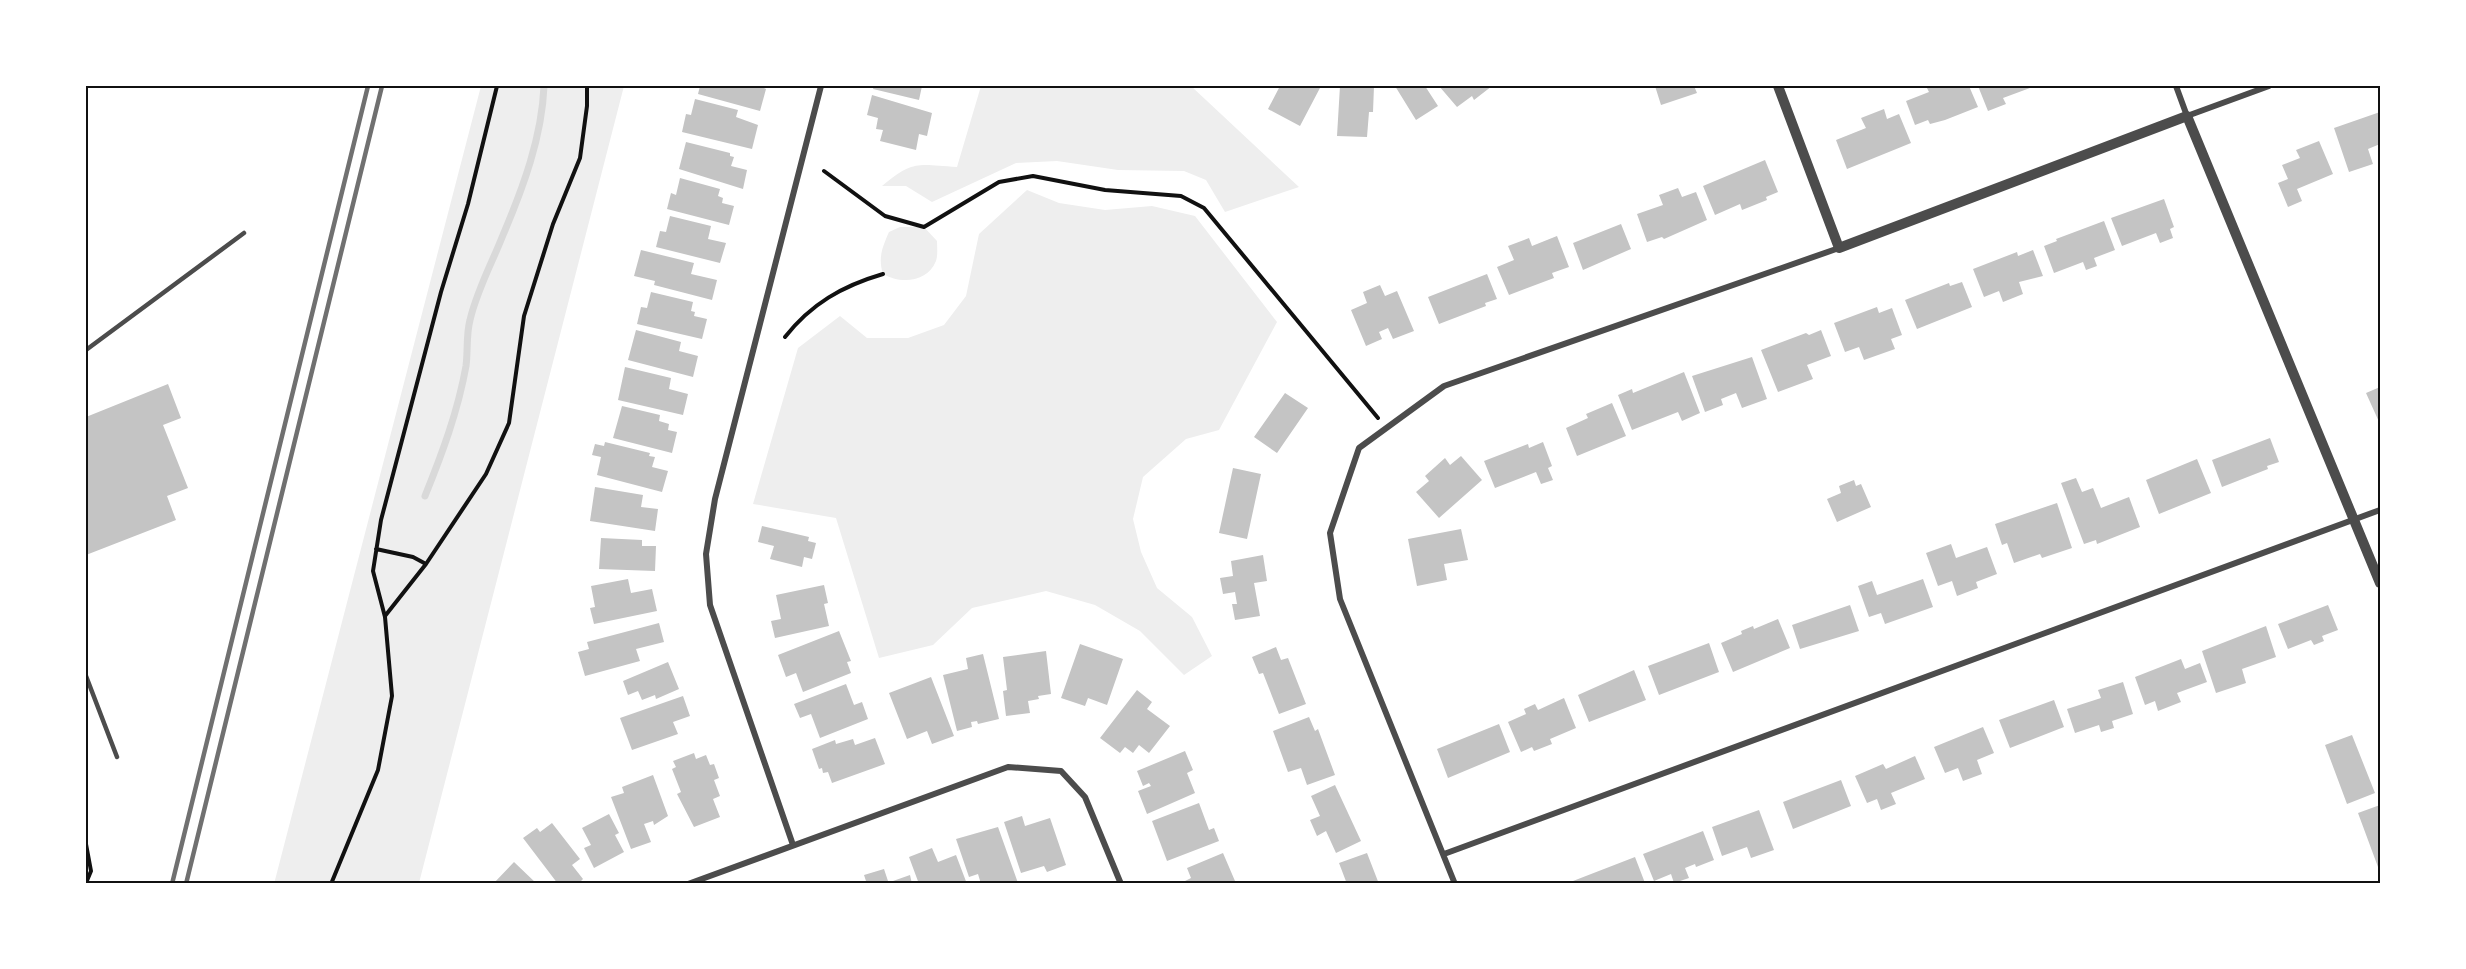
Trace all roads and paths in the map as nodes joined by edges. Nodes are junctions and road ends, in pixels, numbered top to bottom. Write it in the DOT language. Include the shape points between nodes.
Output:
graph roads {
  1 [pos="497,86"];
  2 [pos="587,86"];
  3 [pos="821,86"];
  4 [pos="1778,86"];
  5 [pos="2176,86"];
  6 [pos="2269,86"];
  7 [pos="2187,116"];
  8 [pos="824,171"];
  9 [pos="244,233"];
  10 [pos="1839,248"];
  11 [pos="883,274"];
  12 [pos="785,337"];
  13 [pos="86,350"];
  14 [pos="1378,418"];
  15 [pos="2380,510"];
  16 [pos="2355,519"];
  17 [pos="376,549"];
  18 [pos="426,564"];
  19 [pos="2380,583"];
  20 [pos="385,616"];
  21 [pos="86,676"];
  22 [pos="117,758"];
  23 [pos="86,844"];
  24 [pos="793,845"];
  25 [pos="1444,854"];
  26 [pos="86,883"];
  27 [pos="331,884"];
  28 [pos="688,884"];
  29 [pos="1121,884"];
  30 [pos="1455,884"];
  1 -- 17 [label="path" via="404,428"];
  2 -- 18 [label="path" via="580,158 553,224 524,316 508,423 486,474"];
  3 -- 24 [label="street" via="715,499 706,554 710,605"];
  4 -- 10 [label="street"];
  5 -- 7 [label="street"];
  6 -- 7 [label="street"];
  7 -- 10 [label="street"];
  7 -- 16 [label="street"];
  8 -- 14 [label="path" via="885,216 924,226 999,182 1033,176 1105,190 1181,196 1204,208"];
  9 -- 13 [label="lane"];
  10 -- 25 [label="street" via="1444,386 1359,448 1330,533 1340,599"];
  11 -- 12 [label="path" via="840,289 804,314"];
  15 -- 16 [label="street"];
  16 -- 19 [label="street"];
  16 -- 25 [label="street"];
  17 -- 18 [label="path"];
  17 -- 20 [label="path" via="373,571"];
  18 -- 20 [label="path"];
  20 -- 27 [label="path" via="392,696 388,726 378,770"];
  21 -- 22 [label="lane"];
  23 -- 26 [label="path" via="91,871"];
  24 -- 28 [label="street"];
  24 -- 29 [label="street" via="1008,767 1061,771 1085,797"];
  25 -- 30 [label="street"];
}
